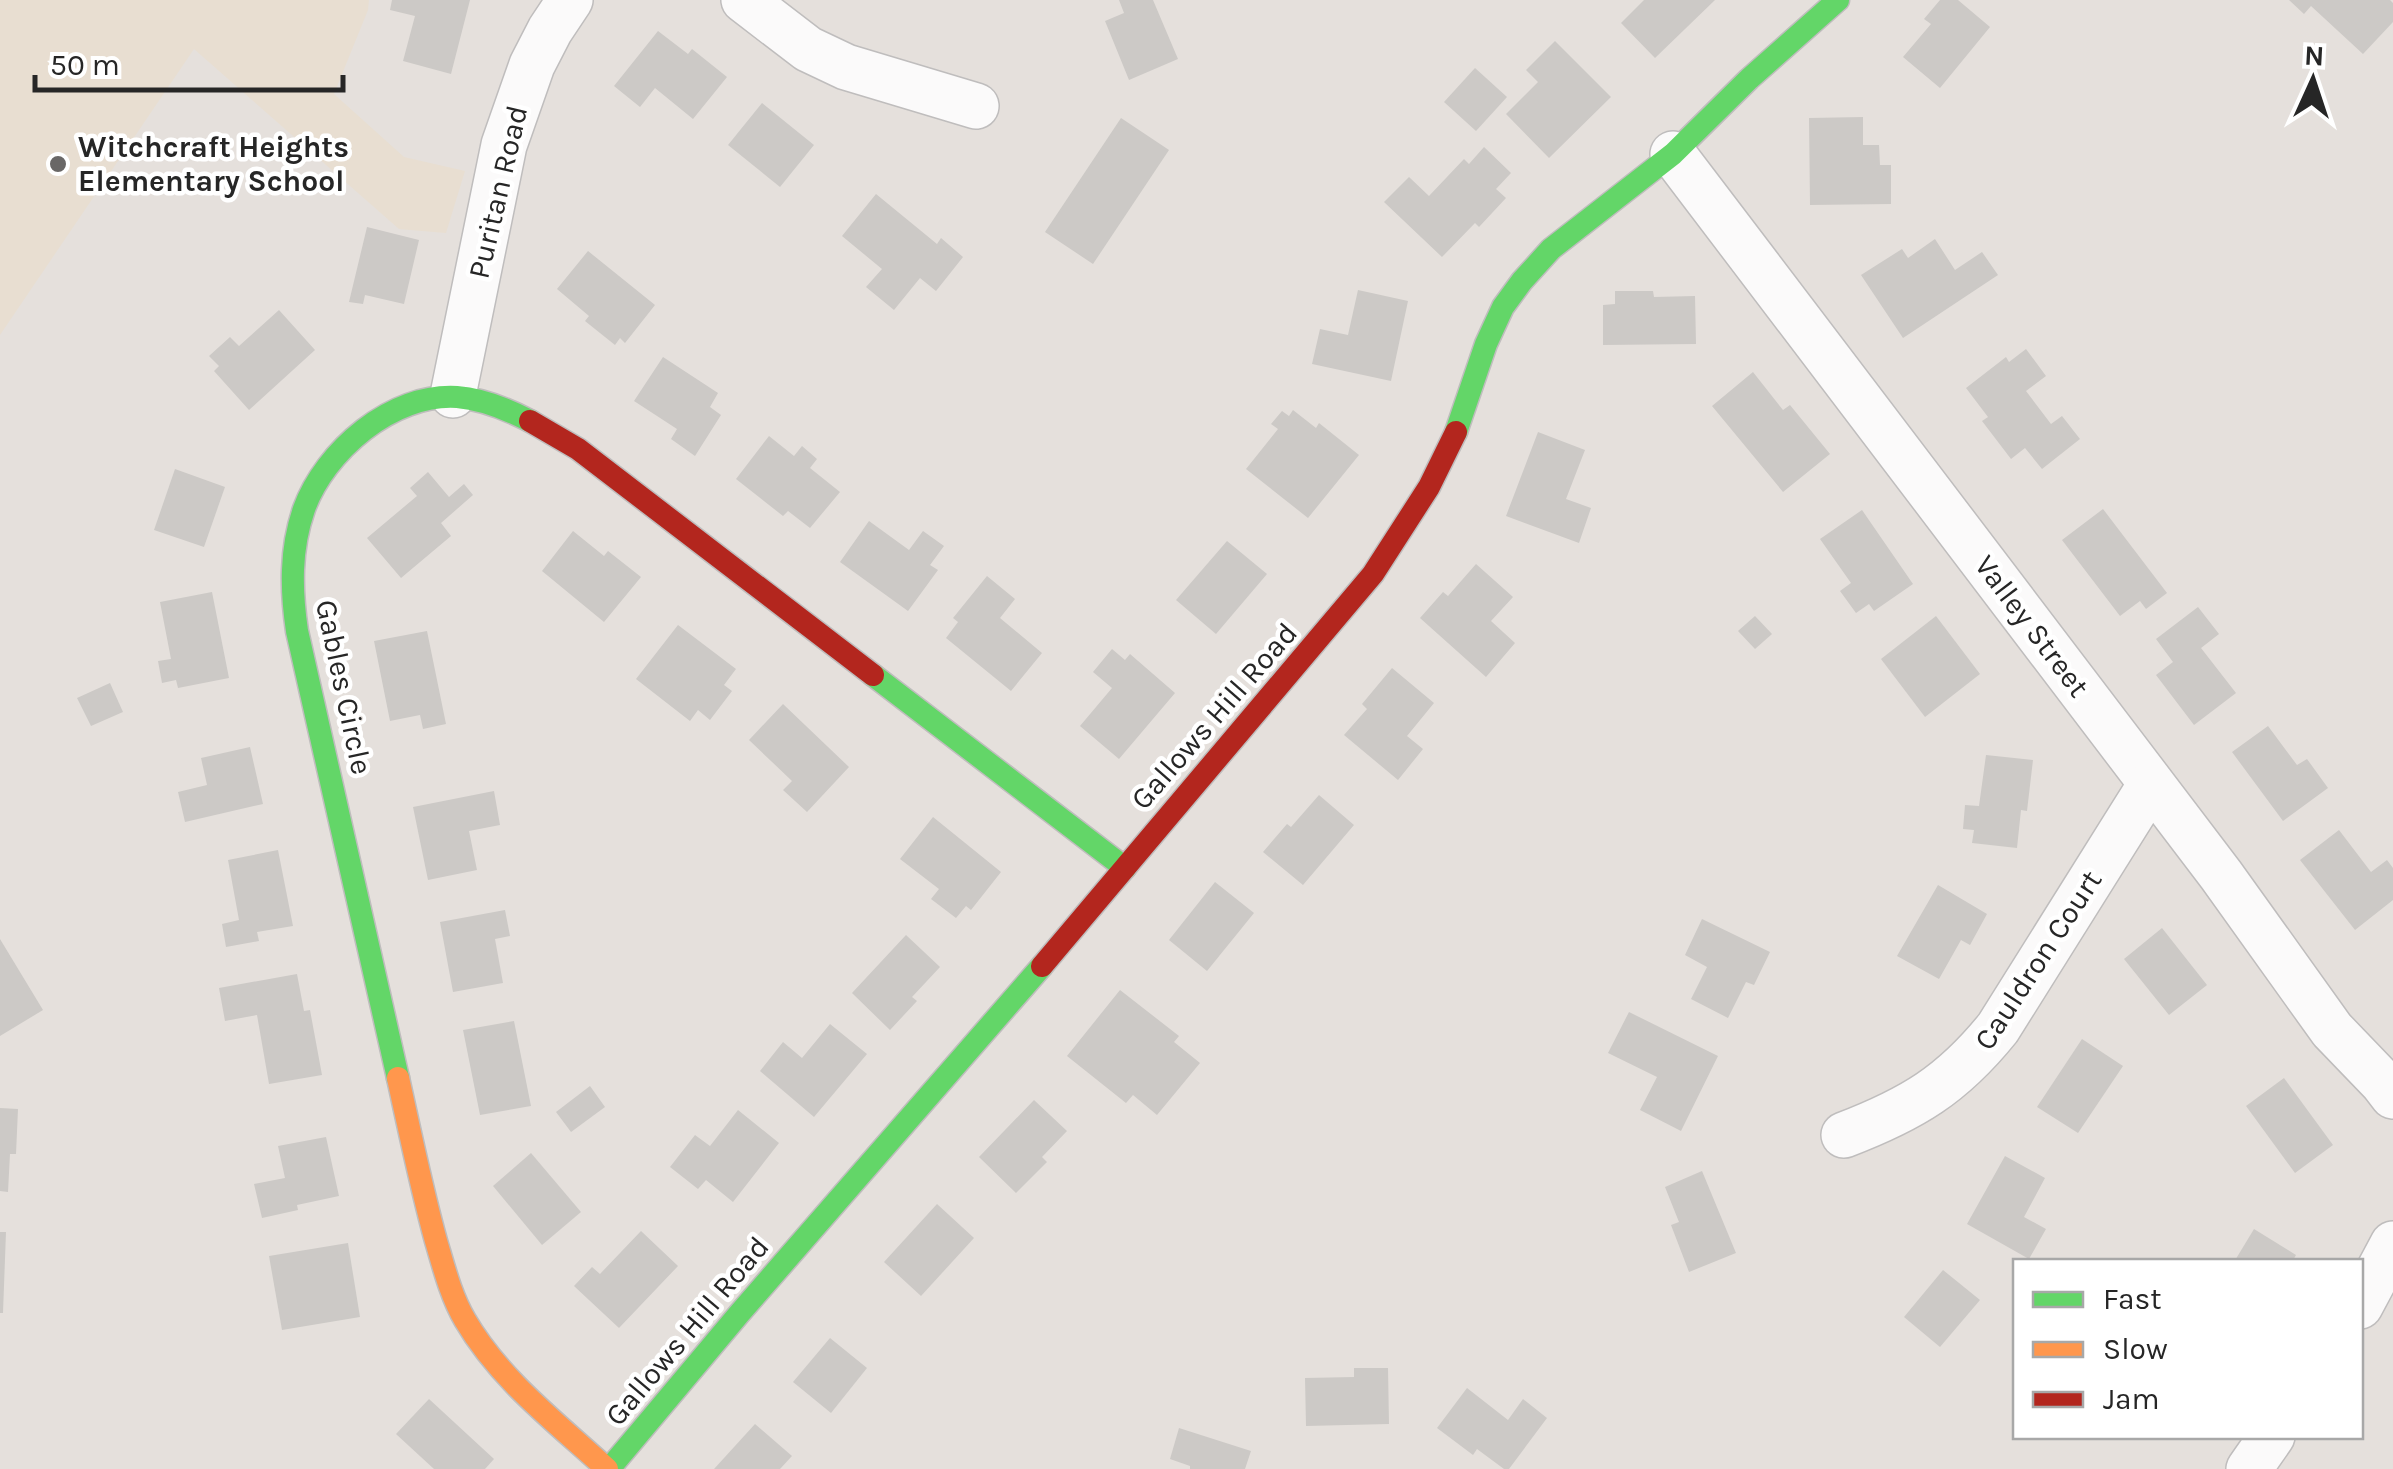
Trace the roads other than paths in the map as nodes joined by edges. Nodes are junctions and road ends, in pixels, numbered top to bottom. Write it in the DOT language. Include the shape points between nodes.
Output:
graph roads {
  1 [pos="570,0"];
  2 [pos="744,0"];
  3 [pos="1838,0"];
  4 [pos="976,106"];
  5 [pos="1673,154"];
  6 [pos="453,395"];
  7 [pos="2151,784"];
  8 [pos="1125,868"];
  9 [pos="2393,1096"];
  10 [pos="1844,1135"];
  11 [pos="2393,1244"];
  12 [pos="2363,1300"];
  13 [pos="2270,1439"];
  14 [pos="608,1469"];
  15 [pos="2249,1469"];
  1 -- 6 [label="street, Puritan Road" via="532,66 504,145"];
  2 -- 4 [label="street" via="846,67"];
  3 -- 5 [label="street, Gallows Hill Road"];
  5 -- 7 [label="street, Valley Street"];
  5 -- 8 [label="street, Gallows Hill Road" via="1551,249 1522,281 1486,344 1453,441 1373,574"];
  6 -- 8 [label="street" via="526,417 578,449"];
  6 -- 14 [label="street, Gables Circle" via="385,417 326,466 297,536 295,624 447,1277 491,1358"];
  7 -- 9 [label="street, Valley Street" via="2332,1030"];
  7 -- 10 [label="street, Cauldron Court" via="1976,1055 1918,1101"];
  8 -- 14 [label="street, Gallows Hill Road"];
  11 -- 12 [label="street"];
  13 -- 15 [label="street"];
}
